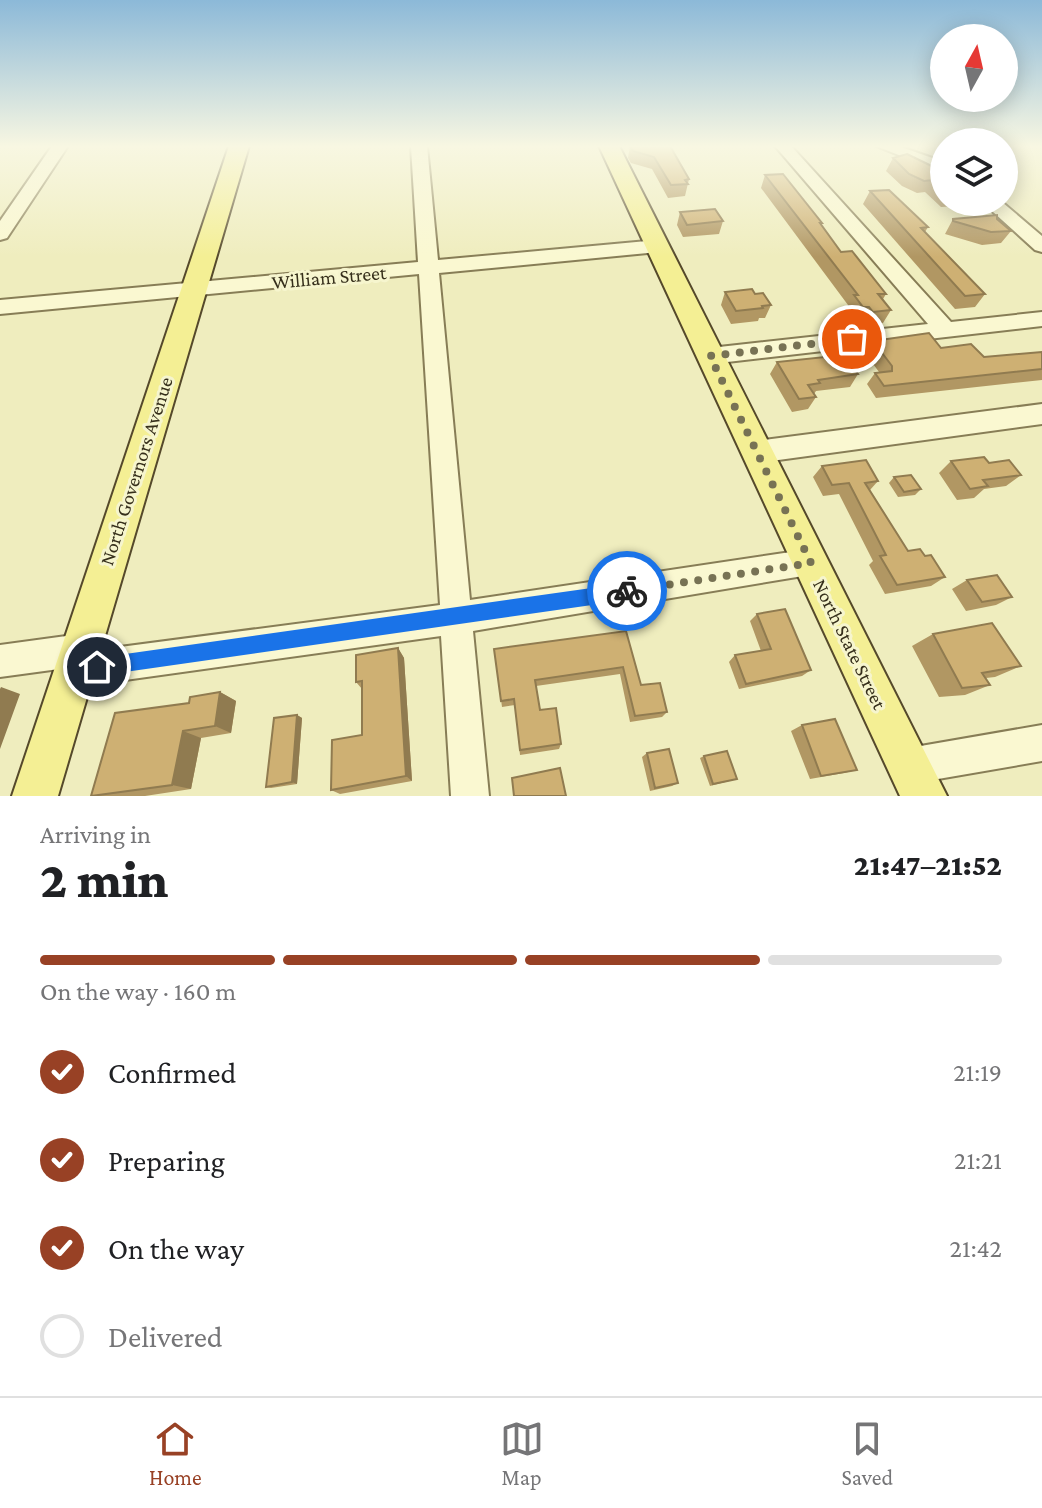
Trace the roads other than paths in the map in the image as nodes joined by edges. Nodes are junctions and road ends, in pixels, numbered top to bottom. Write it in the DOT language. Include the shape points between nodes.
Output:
graph roads {
  1 [pos="35,183"];
  2 [pos="228,183"];
  3 [pos="422,183"];
  4 [pos="627,183"];
  5 [pos="816,183"];
  6 [pos="1007,216"];
  7 [pos="0,234"];
  8 [pos="658,246"];
  9 [pos="1042,246"];
  10 [pos="428,267"];
  11 [pos="195,289"];
  12 [pos="0,307"];
  13 [pos="1042,319"];
  14 [pos="945,329"];
  15 [pos="710,356"];
  16 [pos="1042,414"];
  17 [pos="757,452"];
  18 [pos="811,563"];
  19 [pos="457,618"];
  20 [pos="78,660"];
  21 [pos="0,661"];
  22 [pos="1042,743"];
  23 [pos="916,781"];
  24 [pos="35,796"];
  25 [pos="470,796"];
  1 -- 7 [label="street"];
  2 -- 11 [label="main road, North Governors Avenue"];
  3 -- 10 [label="street"];
  4 -- 8 [label="main road, North State Street"];
  5 -- 14 [label="street"];
  6 -- 9 [label="street"];
  8 -- 10 [label="street, William Street"];
  8 -- 15 [label="main road, North State Street"];
  10 -- 11 [label="street, William Street"];
  10 -- 19 [label="street"];
  11 -- 12 [label="street, William Street"];
  11 -- 20 [label="main road, North Governors Avenue"];
  13 -- 14 [label="street"];
  14 -- 15 [label="street"];
  15 -- 17 [label="main road, North State Street"];
  16 -- 17 [label="street"];
  17 -- 18 [label="main road, North State Street"];
  18 -- 19 [label="street"];
  18 -- 23 [label="main road, North State Street"];
  19 -- 20 [label="street"];
  19 -- 25 [label="street"];
  20 -- 21 [label="street"];
  20 -- 24 [label="main road, North Governors Avenue"];
  22 -- 23 [label="street"];
}
